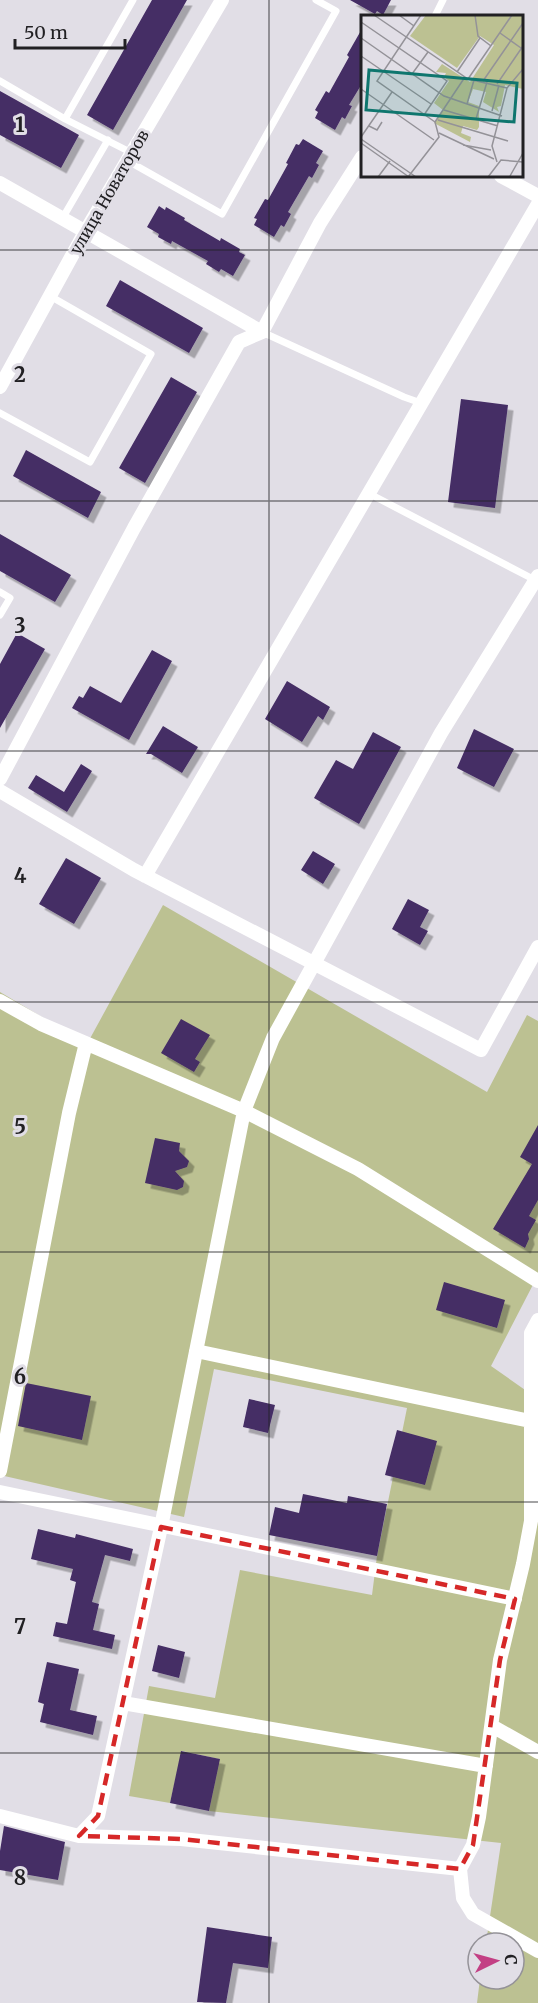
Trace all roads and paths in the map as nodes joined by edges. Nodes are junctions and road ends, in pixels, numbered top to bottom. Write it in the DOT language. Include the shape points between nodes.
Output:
graph roads {
  1 [pos="133,0"];
  2 [pos="222,0"];
  3 [pos="316,0"];
  4 [pos="443,0"];
  5 [pos="436,15"];
  6 [pos="0,81"];
  7 [pos="65,118"];
  8 [pos="108,140"];
  9 [pos="130,157"];
  10 [pos="361,160"];
  11 [pos="503,177"];
  12 [pos="0,183"];
  13 [pos="538,196"];
  14 [pos="538,204"];
  15 [pos="62,219"];
  16 [pos="85,232"];
  17 [pos="50,296"];
  18 [pos="262,332"];
  19 [pos="0,387"];
  20 [pos="421,403"];
  21 [pos="0,413"];
  22 [pos="368,494"];
  23 [pos="537,579"];
  24 [pos="0,592"];
  25 [pos="0,615"];
  26 [pos="0,779"];
  27 [pos="0,791"];
  28 [pos="145,876"];
  29 [pos="538,947"];
  30 [pos="314,963"];
  31 [pos="0,1001"];
  32 [pos="86,1043"];
  33 [pos="244,1112"];
  34 [pos="538,1281"];
  35 [pos="536,1330"];
  36 [pos="196,1351"];
  37 [pos="530,1421"];
  38 [pos="0,1471"];
  39 [pos="0,1492"];
  40 [pos="161,1527"];
  41 [pos="533,1542"];
  42 [pos="515,1599"];
  43 [pos="123,1703"];
  44 [pos="492,1726"];
  45 [pos="538,1752"];
  46 [pos="486,1766"];
  47 [pos="0,1816"];
  48 [pos="79,1836"];
  49 [pos="460,1869"];
  50 [pos="538,1951"];
  1 -- 7 [label="lane"];
  2 -- 9 [label="street, улица Новаторов"];
  3 -- 9 [label="lane" via="336,11 222,214"];
  4 -- 5 [label="lane"];
  6 -- 7 [label="lane"];
  7 -- 8 [label="lane"];
  8 -- 9 [label="lane"];
  8 -- 15 [label="lane"];
  9 -- 16 [label="street, улица Новаторов"];
  10 -- 18 [label="street" via="320,223"];
  11 -- 13 [label="street"];
  12 -- 15 [label="street"];
  14 -- 20 [label="street"];
  15 -- 16 [label="street"];
  16 -- 17 [label="street, улица Новаторов"];
  16 -- 18 [label="street"];
  17 -- 19 [label="street, улица Новаторов"];
  17 -- 21 [label="lane" via="151,354 90,462"];
  18 -- 20 [label="lane"];
  18 -- 26 [label="street" via="239,342"];
  20 -- 22 [label="street"];
  22 -- 23 [label="lane"];
  22 -- 28 [label="street"];
  23 -- 30 [label="street" via="441,733"];
  24 -- 25 [label="lane" via="10,598"];
  27 -- 28 [label="street"];
  28 -- 30 [label="street"];
  29 -- 30 [label="street" via="481,1050"];
  30 -- 33 [label="street" via="273,1038"];
  31 -- 32 [label="street"];
  32 -- 33 [label="street"];
  32 -- 38 [label="street"];
  33 -- 34 [label="street" via="358,1169"];
  33 -- 36 [label="street"];
  35 -- 37 [label="street"];
  36 -- 37 [label="street"];
  36 -- 40 [label="street"];
  37 -- 41 [label="street"];
  39 -- 40 [label="street"];
  40 -- 42 [label="street"];
  40 -- 43 [label="street"];
  41 -- 42 [label="street"];
  42 -- 44 [label="street" via="500,1660"];
  43 -- 46 [label="street"];
  43 -- 48 [label="street" via="98,1816"];
  44 -- 45 [label="street"];
  44 -- 46 [label="street"];
  46 -- 49 [label="street" via="473,1845"];
  47 -- 48 [label="street"];
  48 -- 49 [label="street" via="182,1839"];
  49 -- 50 [label="street" via="463,1898 473,1914"];
}
